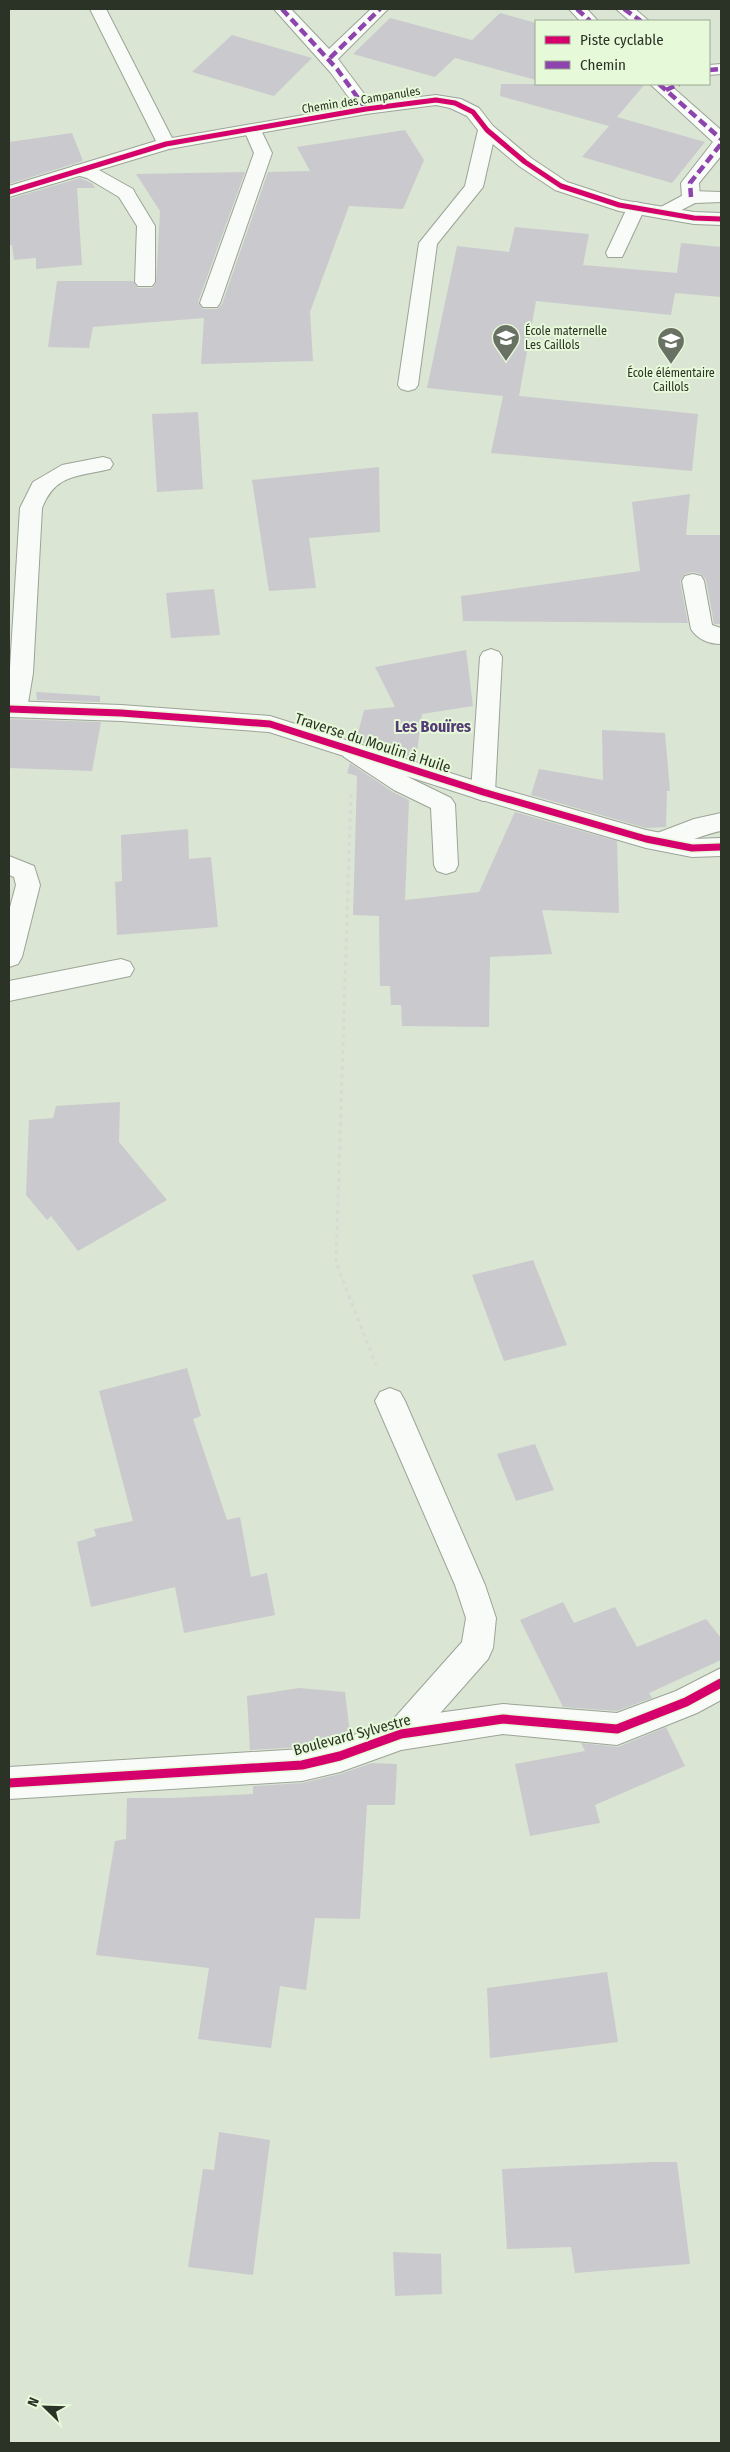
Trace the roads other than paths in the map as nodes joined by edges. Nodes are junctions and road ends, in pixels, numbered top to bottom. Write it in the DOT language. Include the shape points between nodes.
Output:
graph roads {
  1 [pos="98,9"];
  2 [pos="282,9"];
  3 [pos="380,9"];
  4 [pos="577,9"];
  5 [pos="624,9"];
  6 [pos="589,20"];
  7 [pos="639,20"];
  8 [pos="330,58"];
  9 [pos="668,86"];
  10 [pos="366,109"];
  11 [pos="253,130"];
  12 [pos="487,130"];
  13 [pos="721,139"];
  14 [pos="166,144"];
  15 [pos="721,144"];
  16 [pos="78,170"];
  17 [pos="9,192"];
  18 [pos="691,197"];
  19 [pos="721,197"];
  20 [pos="636,208"];
  21 [pos="664,212"];
  22 [pos="721,219"];
  23 [pos="615,253"];
  24 [pos="145,282"];
  25 [pos="210,303"];
  26 [pos="408,385"];
  27 [pos="103,464"];
  28 [pos="693,581"];
  29 [pos="721,636"];
  30 [pos="491,657"];
  31 [pos="12,709"];
  32 [pos="352,751"];
  33 [pos="483,792"];
  34 [pos="721,822"];
  35 [pos="661,841"];
  36 [pos="721,848"];
  37 [pos="9,865"];
  38 [pos="446,865"];
  39 [pos="9,957"];
  40 [pos="121,969"];
  41 [pos="9,991"];
  42 [pos="390,1401"];
  43 [pos="721,1683"];
  44 [pos="401,1734"];
  45 [pos="9,1783"];
  1 -- 14 [label="street"];
  2 -- 8 [label="street"];
  3 -- 8 [label="street"];
  4 -- 6 [label="street"];
  5 -- 7 [label="street"];
  8 -- 10 [label="street"];
  9 -- 13 [label="street"];
  10 -- 11 [label="street, Chemin des Campanules"];
  10 -- 12 [label="street, Chemin des Campanules" via="436,100 454,103 473,112"];
  11 -- 14 [label="street, Chemin des Campanules"];
  11 -- 25 [label="street" via="263,153"];
  12 -- 20 [label="street, Chemin des Campanules" via="525,162 561,186"];
  12 -- 26 [label="street" via="474,187 428,243"];
  14 -- 16 [label="street, Chemin des Campanules"];
  15 -- 18 [label="street" via="690,183"];
  16 -- 17 [label="street, Chemin des Campanules"];
  16 -- 24 [label="street" via="93,174 126,194 146,226"];
  18 -- 19 [label="street"];
  18 -- 21 [label="street"];
  20 -- 21 [label="street, Chemin des Campanules"];
  20 -- 23 [label="street"];
  21 -- 22 [label="street, Chemin des Campanules"];
  27 -- 31 [label="street" via="69,470 40,487 31,508 22,673"];
  28 -- 29 [label="street" via="702,630"];
  30 -- 33 [label="street"];
  31 -- 32 [label="street, Traverse du Moulin à Huile" via="270,724"];
  32 -- 33 [label="street, Traverse du Moulin à Huile"];
  32 -- 38 [label="street" via="402,784 443,804"];
  33 -- 35 [label="street, Traverse du Moulin à Huile"];
  34 -- 35 [label="street" via="702,825"];
  35 -- 36 [label="street, Traverse du Moulin à Huile" via="692,848"];
  37 -- 39 [label="street" via="25,872 28,885"];
  40 -- 41 [label="street"];
  42 -- 44 [label="street" via="470,1584 481,1618 477,1648"];
  43 -- 44 [label="street, Boulevard Sylvestre" via="686,1702 617,1729 503,1719"];
  44 -- 45 [label="street, Boulevard Sylvestre" via="340,1756 302,1765"];
}
